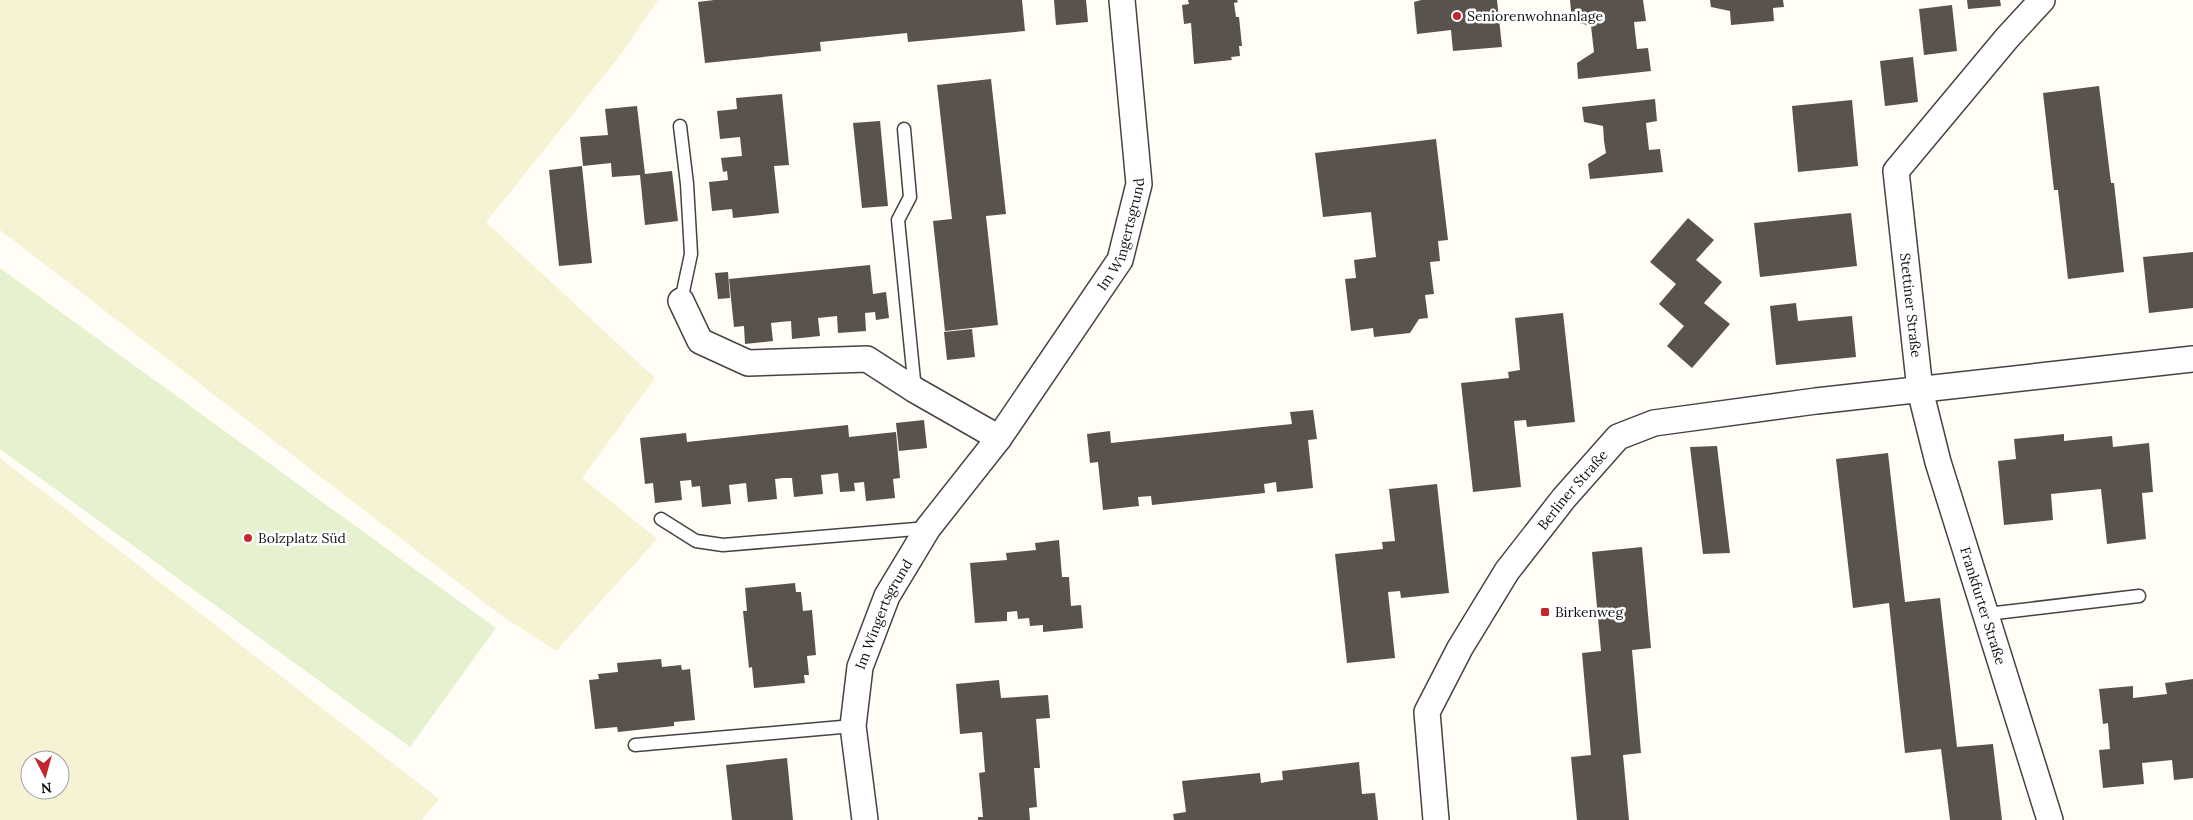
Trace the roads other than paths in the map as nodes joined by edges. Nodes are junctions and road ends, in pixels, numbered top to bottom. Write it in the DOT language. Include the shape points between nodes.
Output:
graph roads {
  1 [pos="1122,0"];
  2 [pos="2042,0"];
  3 [pos="680,126"];
  4 [pos="904,129"];
  5 [pos="681,301"];
  6 [pos="2193,359"];
  7 [pos="915,390"];
  8 [pos="1920,390"];
  9 [pos="998,438"];
  10 [pos="661,519"];
  11 [pos="928,528"];
  12 [pos="2139,596"];
  13 [pos="1987,614"];
  14 [pos="853,726"];
  15 [pos="635,746"];
  16 [pos="865,820"];
  17 [pos="1436,820"];
  18 [pos="2050,820"];
  1 -- 9 [label="street, Im Wingertsgrund" via="1139,184 1120,260"];
  2 -- 8 [label="street, Stettiner Straße" via="2006,38 1896,171"];
  3 -- 5 [label="lane" via="691,254"];
  4 -- 7 [label="lane" via="910,197 898,220"];
  5 -- 7 [label="street" via="700,341 748,362 867,359"];
  6 -- 8 [label="street"];
  7 -- 9 [label="street"];
  8 -- 13 [label="street, Frankfurter Straße" via="1938,462"];
  8 -- 17 [label="street, Berliner Straße" via="1654,423 1618,437 1564,498 1507,571 1460,648 1427,712"];
  9 -- 11 [label="street, Im Wingertsgrund"];
  10 -- 11 [label="lane" via="696,541 723,545"];
  11 -- 14 [label="street, Im Wingertsgrund" via="887,596 860,666"];
  12 -- 13 [label="lane"];
  13 -- 18 [label="street, Frankfurter Straße"];
  14 -- 15 [label="lane"];
  14 -- 16 [label="street, Im Wingertsgrund"];
}
